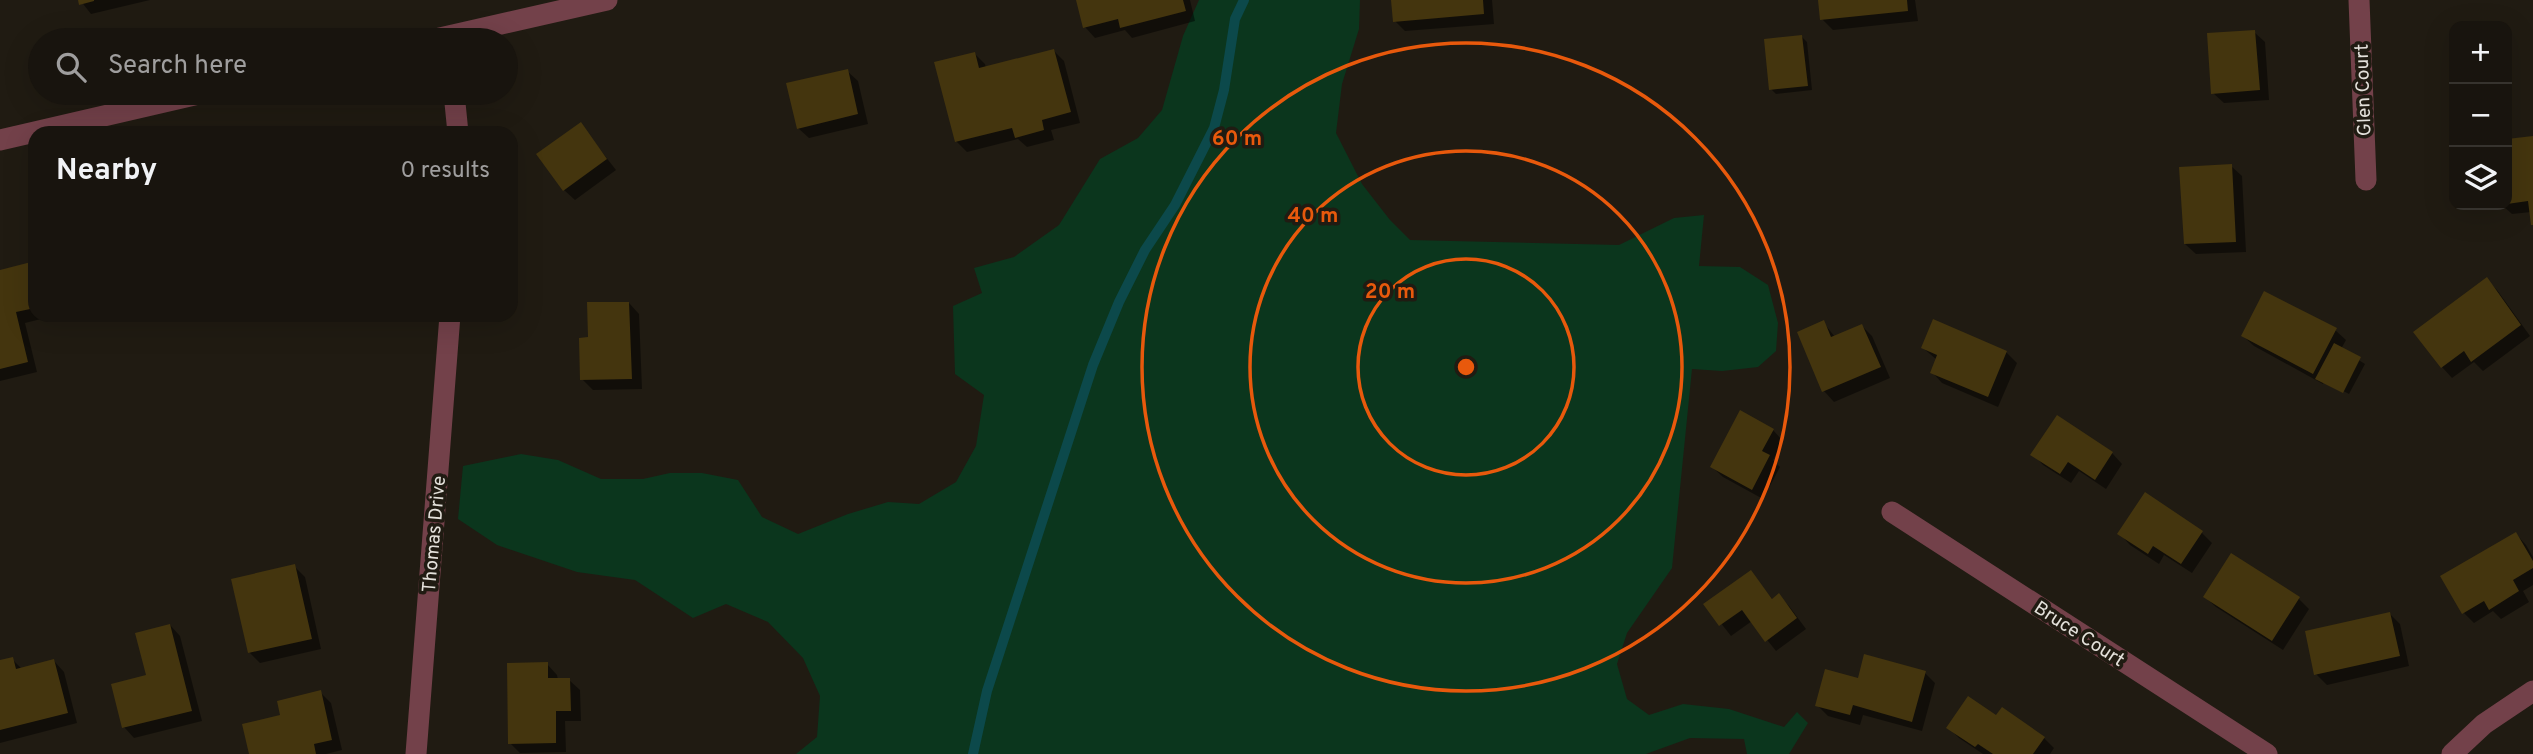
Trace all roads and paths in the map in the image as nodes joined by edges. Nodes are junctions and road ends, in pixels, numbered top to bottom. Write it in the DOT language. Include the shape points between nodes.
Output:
graph roads {
  1 [pos="607,0"];
  2 [pos="2359,0"];
  3 [pos="489,28"];
  4 [pos="151,105"];
  5 [pos="455,105"];
  6 [pos="60,126"];
  7 [pos="456,126"];
  8 [pos="28,134"];
  9 [pos="0,140"];
  10 [pos="2366,180"];
  11 [pos="449,322"];
  12 [pos="1892,512"];
  13 [pos="2533,691"];
  14 [pos="416,754"];
  15 [pos="2267,754"];
  16 [pos="2452,754"];
  1 -- 3 [label="street"];
  2 -- 10 [label="street, Glen Court"];
  4 -- 6 [label="street"];
  5 -- 7 [label="street"];
  8 -- 9 [label="street"];
  11 -- 14 [label="street, Thomas Drive"];
  12 -- 15 [label="street, Bruce Court"];
  13 -- 16 [label="street" via="2484,724"];
}
